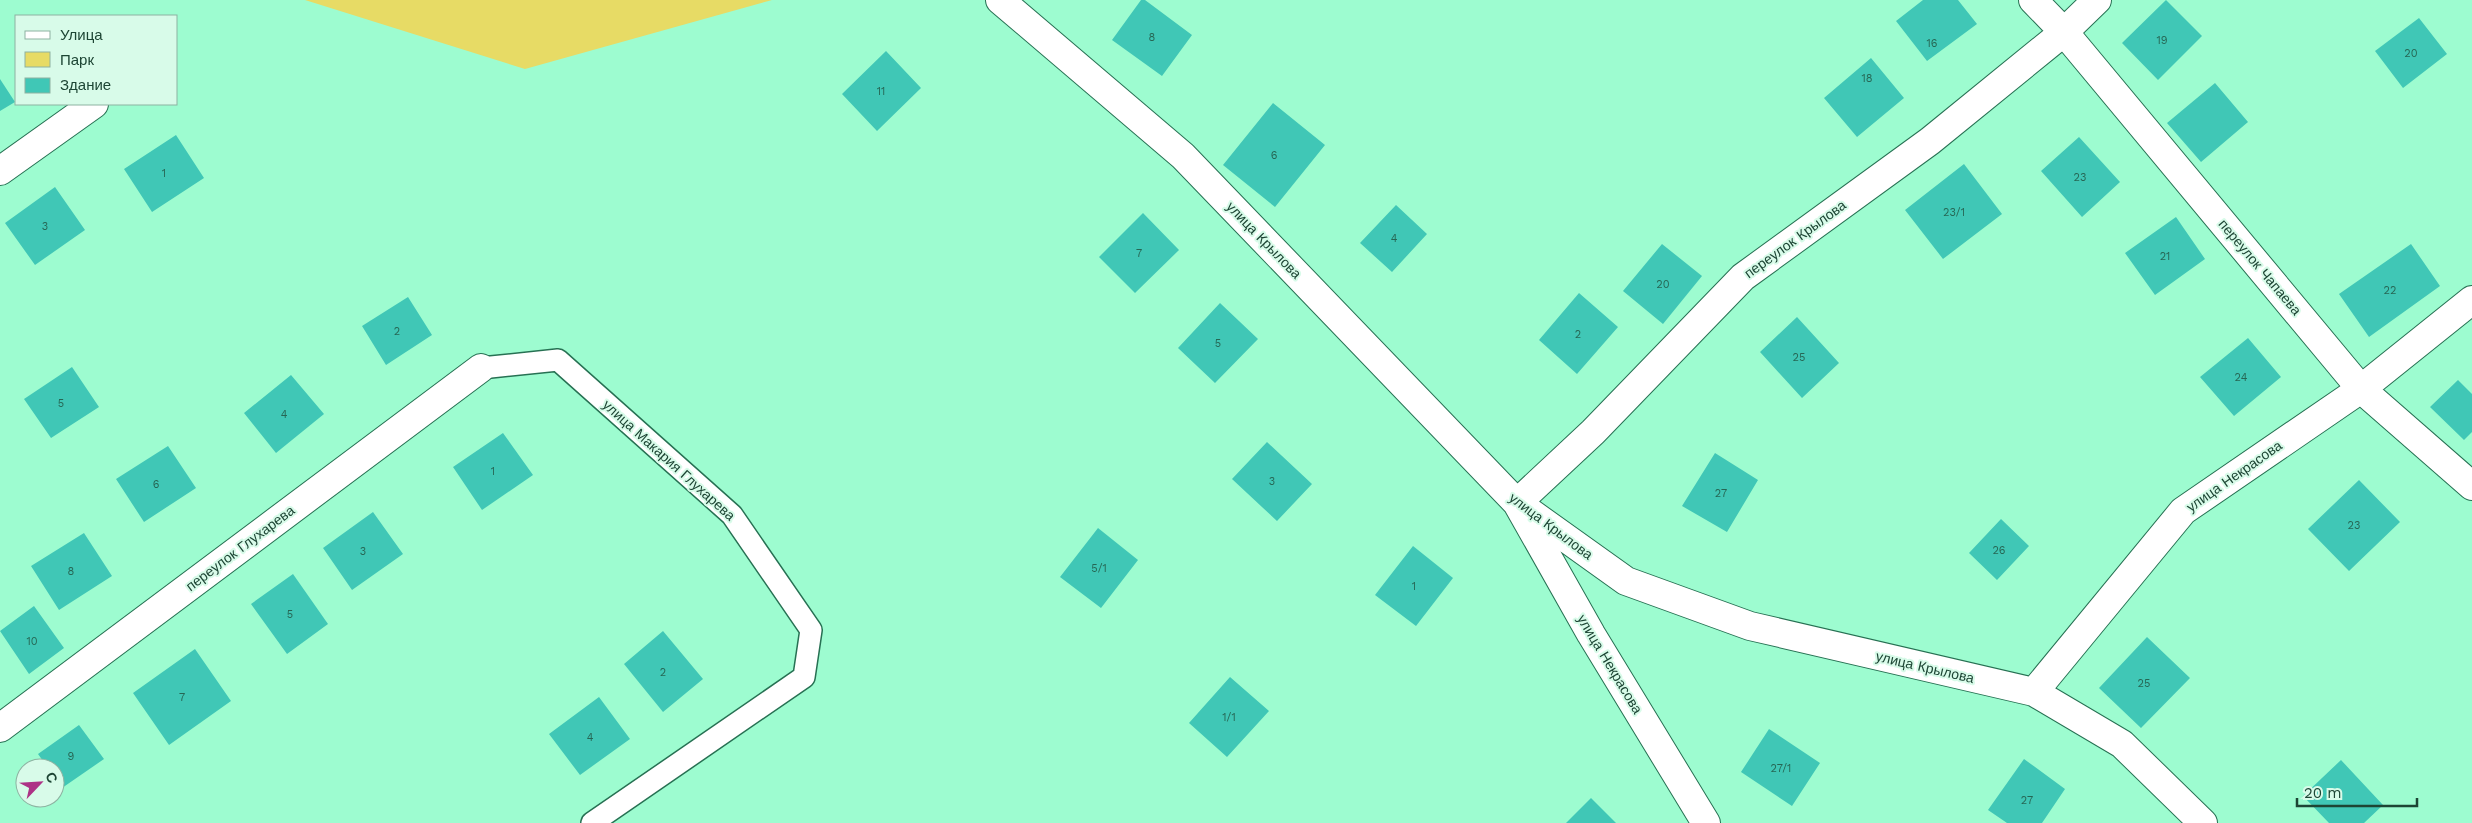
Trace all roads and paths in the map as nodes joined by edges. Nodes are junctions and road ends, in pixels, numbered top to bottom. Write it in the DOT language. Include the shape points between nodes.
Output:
graph roads {
  1 [pos="1000,0"];
  2 [pos="2033,0"];
  3 [pos="2097,0"];
  4 [pos="2064,32"];
  5 [pos="93,105"];
  6 [pos="0,170"];
  7 [pos="2472,300"];
  8 [pos="481,368"];
  9 [pos="2361,388"];
  10 [pos="2472,486"];
  11 [pos="1517,503"];
  12 [pos="2034,692"];
  13 [pos="0,728"];
  14 [pos="592,823"];
  15 [pos="1706,823"];
  16 [pos="2203,823"];
  1 -- 11 [label="street, улица Крылова" via="1183,156"];
  2 -- 4 [label="street, переулок Чапаева"];
  3 -- 4 [label="street, переулок Крылова"];
  4 -- 9 [label="street, переулок Чапаева"];
  4 -- 11 [label="street, переулок Крылова" via="1930,141 1743,277 1593,432"];
  5 -- 6 [label="street"];
  7 -- 9 [label="street, улица Некрасова"];
  8 -- 13 [label="street, переулок Глухарева"];
  8 -- 14 [label="lane, улица Макария Глухарева" via="558,360 732,515 811,630 804,677"];
  9 -- 10 [label="street, переулок Чапаева"];
  9 -- 12 [label="street, улица Некрасова" via="2183,511"];
  11 -- 12 [label="street, улица Крылова" via="1626,581 1750,626"];
  11 -- 15 [label="street, улица Некрасова" via="1591,634"];
  12 -- 16 [label="street, улица Крылова" via="2122,744"];
}
